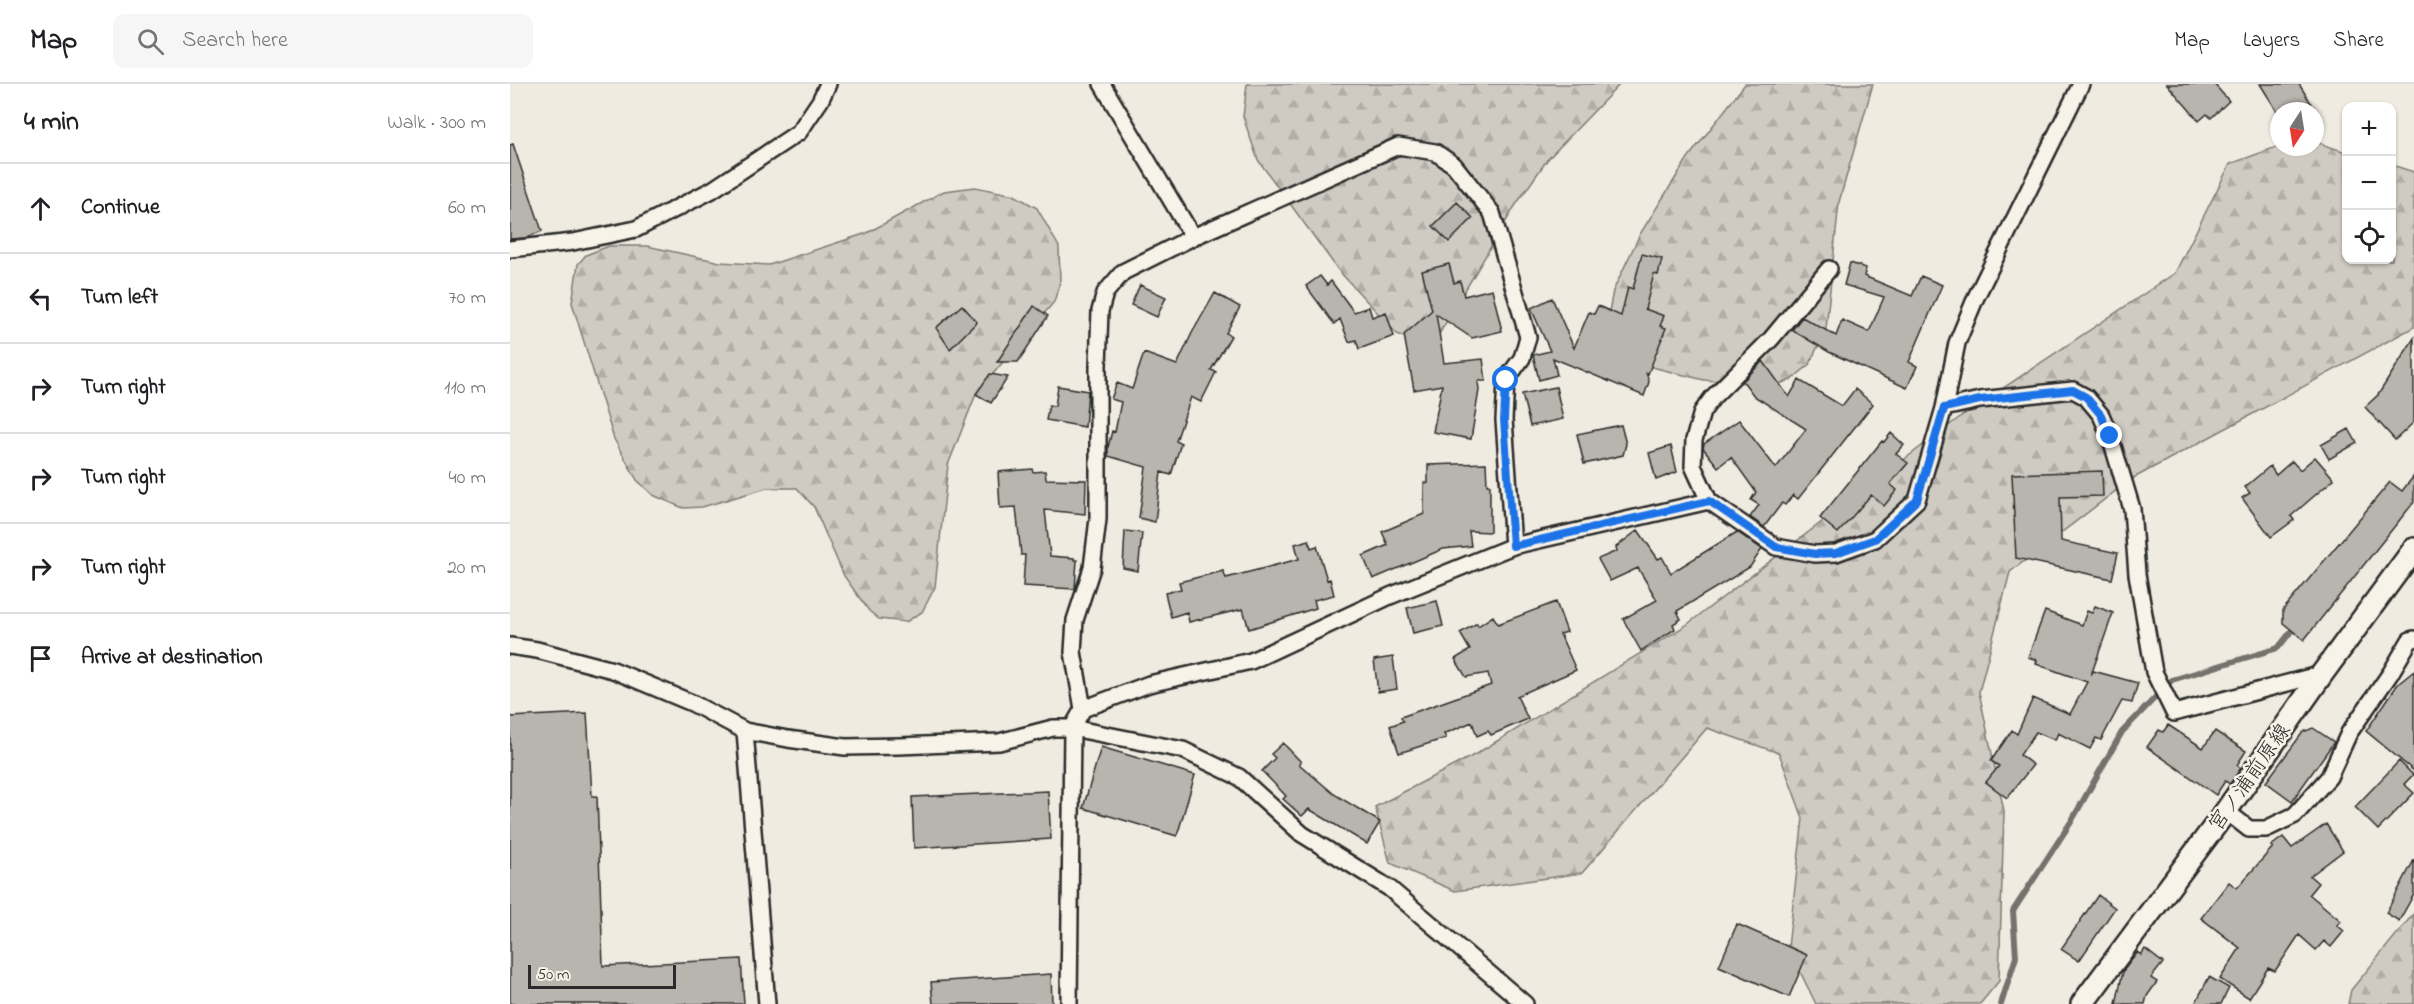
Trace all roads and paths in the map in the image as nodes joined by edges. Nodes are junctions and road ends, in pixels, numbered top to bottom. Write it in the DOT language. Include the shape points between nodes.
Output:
graph roads {
  1 [pos="828,84"];
  2 [pos="1102,84"];
  3 [pos="2081,84"];
  4 [pos="1193,237"];
  5 [pos="510,249"];
  6 [pos="1829,268"];
  7 [pos="1944,408"];
  8 [pos="1709,501"];
  9 [pos="1513,546"];
  10 [pos="2414,549"];
  11 [pos="2414,639"];
  12 [pos="510,646"];
  13 [pos="2322,674"];
  14 [pos="1083,710"];
  15 [pos="1072,728"];
  16 [pos="745,731"];
  17 [pos="2226,811"];
  18 [pos="767,1004"];
  19 [pos="1069,1004"];
  20 [pos="1525,1004"];
  21 [pos="2082,1004"];
  1 -- 5 [label="street" via="799,132 712,190 636,229"];
  2 -- 4 [label="street"];
  3 -- 7 [label="street" via="1956,343"];
  4 -- 9 [label="street" via="1398,146 1436,152 1454,165 1492,213 1528,337 1522,358 1506,380 1504,420"];
  4 -- 14 [label="street" via="1123,272 1105,293 1100,311 1098,519 1092,568 1075,620 1073,652"];
  6 -- 8 [label="street" via="1771,339 1702,412 1694,440 1693,466"];
  7 -- 8 [label="street" via="1917,500 1875,539 1836,553 1815,554 1776,547"];
  7 -- 13 [label="street" via="2073,390 2086,397 2101,415 2132,509 2154,672 2174,714"];
  8 -- 9 [label="street"];
  9 -- 14 [label="street" via="1390,596 1251,661 1149,684"];
  10 -- 13 [label="main road, 宮ノ浦前原線"];
  11 -- 17 [label="street" via="2349,734 2329,777 2295,815 2266,829 2249,829"];
  12 -- 16 [label="street" via="613,670 692,703"];
  13 -- 17 [label="main road, 宮ノ浦前原線"];
  14 -- 15 [label="street"];
  15 -- 16 [label="street" via="1053,728 999,742 888,747 845,747"];
  15 -- 19 [label="street"];
  15 -- 20 [label="street" via="1183,750 1239,777 1302,834 1389,888"];
  16 -- 18 [label="street"];
  17 -- 21 [label="main road, 宮ノ浦前原線"];
}
